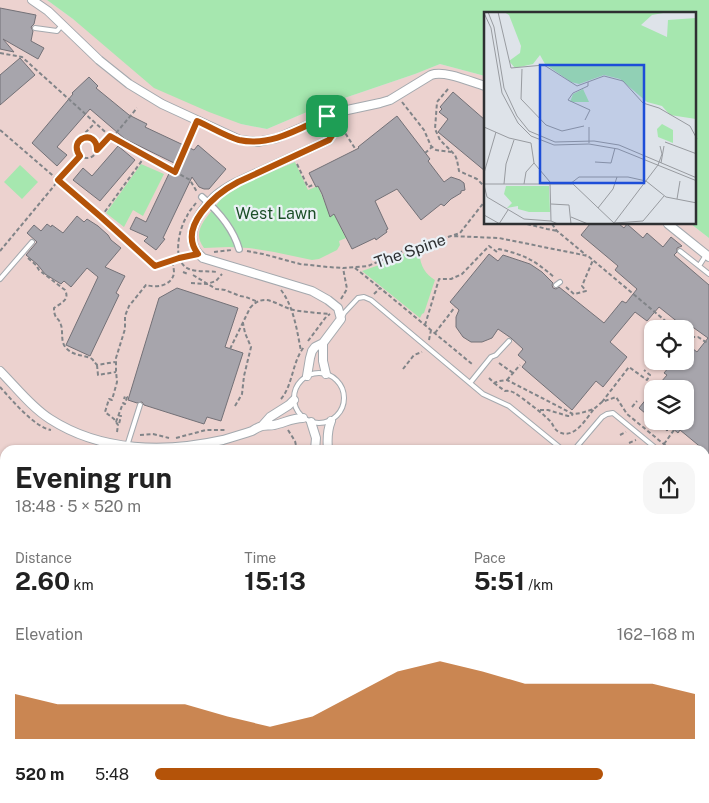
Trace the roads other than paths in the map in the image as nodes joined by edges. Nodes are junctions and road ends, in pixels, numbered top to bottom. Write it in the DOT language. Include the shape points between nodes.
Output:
graph roads {
  1 [pos="32,0"];
  2 [pos="63,25"];
  3 [pos="35,28"];
  4 [pos="484,86"];
  5 [pos="327,116"];
  6 [pos="202,197"];
  7 [pos="209,203"];
  8 [pos="669,225"];
  9 [pos="32,242"];
  10 [pos="239,250"];
  11 [pos="680,251"];
  12 [pos="708,256"];
  13 [pos="699,266"];
  14 [pos="709,274"];
  15 [pos="0,279"];
  16 [pos="341,319"];
  17 [pos="509,341"];
  18 [pos="323,342"];
  19 [pos="0,372"];
  20 [pos="326,374"];
  21 [pos="307,376"];
  22 [pos="470,383"];
  23 [pos="294,400"];
  24 [pos="140,405"];
  25 [pos="303,418"];
  26 [pos="331,421"];
  27 [pos="311,422"];
  28 [pos="262,426"];
  29 [pos="116,444"];
  30 [pos="127,445"];
  31 [pos="196,445"];
  32 [pos="315,445"];
  33 [pos="328,445"];
  34 [pos="557,445"];
  35 [pos="578,445"];
  36 [pos="652,445"];
  1 -- 2 [label="street"];
  2 -- 3 [label="lane" via="57,31"];
  2 -- 5 [label="street" via="129,84 162,104 233,138 257,142 278,138"];
  4 -- 5 [label="street" via="436,74 390,100"];
  5 -- 7 [label="street" via="333,134 329,140 225,188"];
  6 -- 7 [label="street"];
  7 -- 10 [label="street" via="221,215"];
  7 -- 16 [label="street" via="193,231 192,244 198,254 312,292 338,308"];
  8 -- 12 [label="street"];
  9 -- 15 [label="lane"];
  11 -- 13 [label="lane"];
  12 -- 13 [label="lane"];
  13 -- 14 [label="lane"];
  16 -- 18 [label="street"];
  16 -- 22 [label="lane" via="356,299 367,298"];
  17 -- 22 [label="lane"];
  18 -- 20 [label="street"];
  18 -- 21 [label="street" via="312,351"];
  19 -- 29 [label="street" via="48,418 86,436"];
  20 -- 21 [label="lane"];
  20 -- 26 [label="lane" via="341,385 344,398 342,409"];
  21 -- 23 [label="lane" via="298,386"];
  22 -- 34 [label="lane" via="483,394 509,406"];
  23 -- 25 [label="lane" via="296,410"];
  23 -- 28 [label="street"];
  24 -- 30 [label="lane"];
  25 -- 27 [label="lane"];
  25 -- 28 [label="street"];
  26 -- 27 [label="lane"];
  26 -- 33 [label="street"];
  27 -- 32 [label="street"];
  28 -- 31 [label="street" via="223,440"];
  35 -- 36 [label="lane" via="602,417 613,413"];
}
